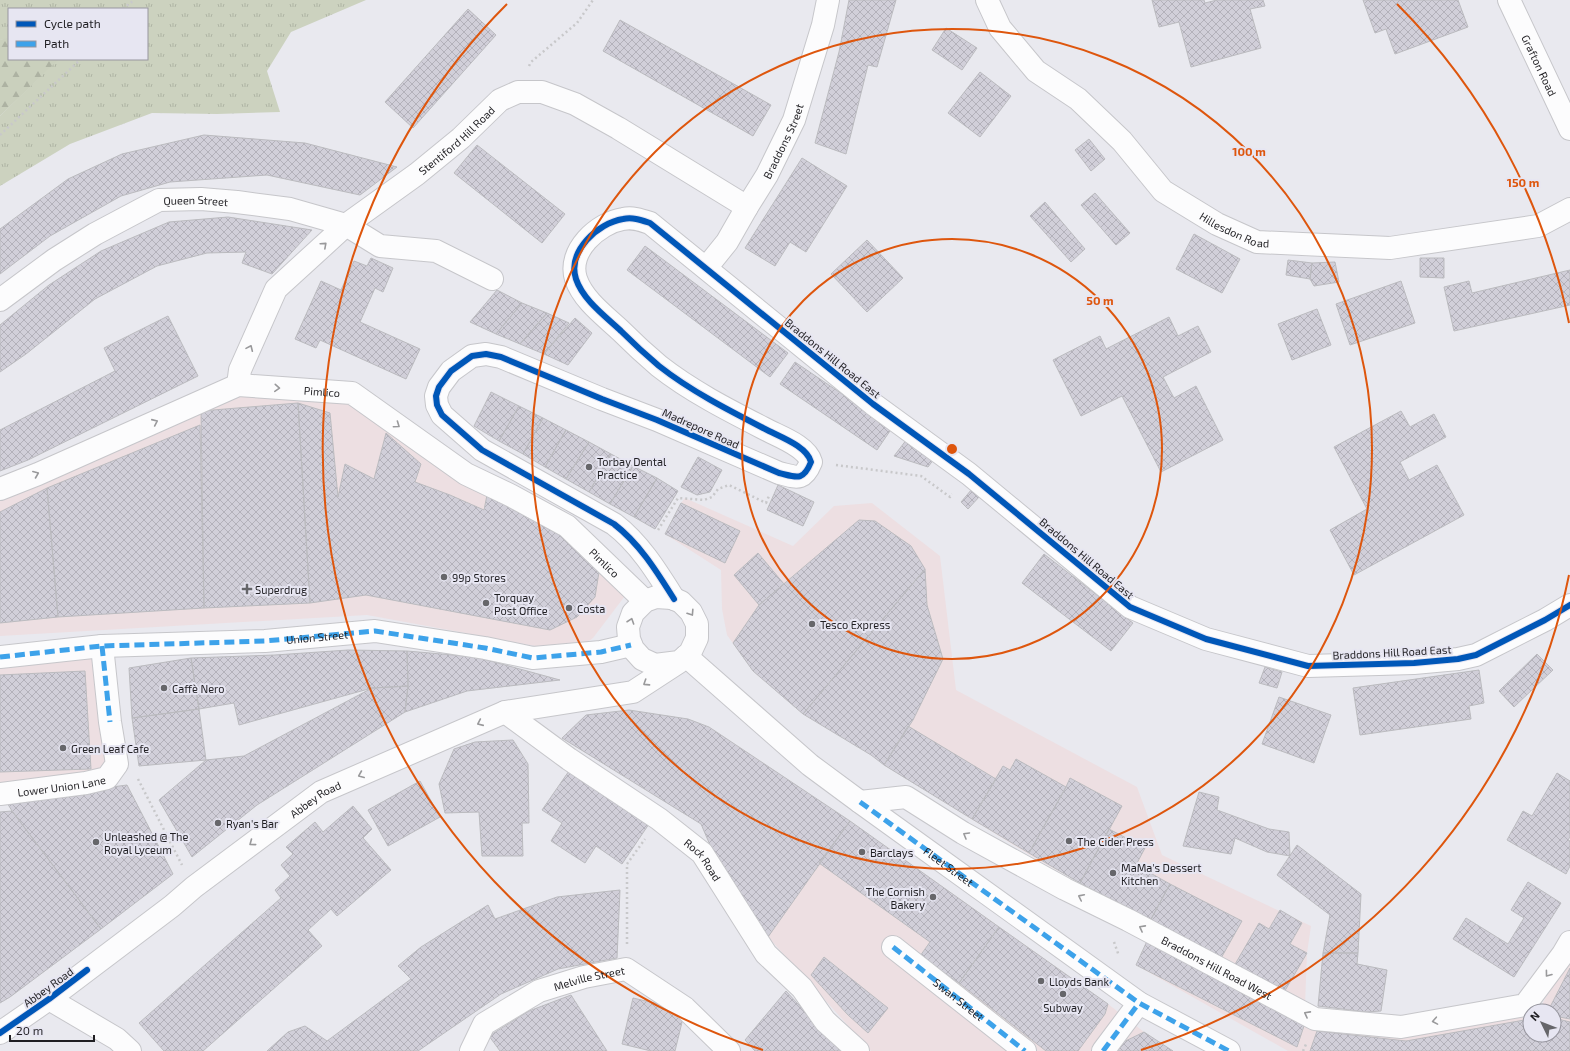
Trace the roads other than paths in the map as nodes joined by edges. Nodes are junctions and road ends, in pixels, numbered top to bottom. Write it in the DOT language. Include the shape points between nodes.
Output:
graph roads {
  1 [pos="828,0"];
  2 [pos="987,0"];
  3 [pos="1509,0"];
  4 [pos="1570,129"];
  5 [pos="747,207"];
  6 [pos="1570,209"];
  7 [pos="346,225"];
  8 [pos="706,268"];
  9 [pos="492,279"];
  10 [pos="0,300"];
  11 [pos="238,385"];
  12 [pos="0,489"];
  13 [pos="674,599"];
  14 [pos="644,602"];
  15 [pos="1570,605"];
  16 [pos="631,645"];
  17 [pos="102,646"];
  18 [pos="0,656"];
  19 [pos="682,659"];
  20 [pos="504,712"];
  21 [pos="0,794"];
  22 [pos="860,802"];
  23 [pos="1570,942"];
  24 [pos="893,947"];
  25 [pos="49,999"];
  26 [pos="1139,1004"];
  27 [pos="0,1033"];
  28 [pos="130,1051"];
  29 [pos="471,1051"];
  30 [pos="729,1051"];
  31 [pos="858,1051"];
  32 [pos="1025,1051"];
  33 [pos="1103,1051"];
  34 [pos="1229,1051"];
  1 -- 5 [label="street, Braddons Street" via="823,25 794,120 767,175"];
  2 -- 6 [label="street, Hillesdon Road" via="1000,28 1036,71 1078,99 1122,141 1163,191 1217,224 1257,242 1390,248 1538,226"];
  3 -- 4 [label="street, Grafton Road"];
  5 -- 7 [label="street, Stentiford Hill Road" via="575,104 542,92 518,92 500,100 461,138 417,174"];
  5 -- 8 [label="street, Braddons Street" via="727,242"];
  7 -- 9 [label="street, Queen Street" via="380,246 436,251"];
  7 -- 10 [label="street, Queen Street" via="290,209 201,199 159,200 95,234 54,260"];
  11 -- 7 [label="street, Stentiford Hill Road, one-way" via="240,370 276,288"];
  8 -- 13 [label="street, Madrepore Road" via="650,223 637,218 610,222 598,231 578,251 575,265 580,288 594,305 659,366 690,387 791,442 809,455 811,462 807,473 797,477 778,473 657,420 501,357 486,354 472,356 451,371 439,387 436,396 442,415 482,450 614,524 627,534 644,553"];
  8 -- 15 [label="street, Braddons Hill Road East" via="873,404 969,474 1130,607 1206,639 1308,666 1458,659 1476,655"];
  12 -- 11 [label="street, Pimlico, one-way"];
  11 -- 14 [label="street, Pimlico, one-way" via="352,393 466,474 567,526"];
  13 -- 14 [label="street" via="656,597"];
  13 -- 19 [label="street, one-way" via="692,612 697,624 696,644"];
  16 -- 14 [label="street, one-way" via="628,627 633,613"];
  16 -- 17 [label="street, Union Street" via="601,652 533,658 375,631 265,641"];
  16 -- 19 [label="street" via="642,659 655,665"];
  17 -- 18 [label="street, Union Street"];
  17 -- 21 [label="street, Lower Union Lane" via="117,764 107,778"];
  19 -- 20 [label="street, Abbey Road, one-way" via="633,692"];
  19 -- 22 [label="street, Fleet Street" via="810,765"];
  20 -- 25 [label="street, Abbey Road, one-way" via="321,792"];
  20 -- 31 [label="street, Rock Road" via="659,819 702,853 766,954 802,988 825,1021"];
  23 -- 22 [label="street, Braddons Hill Road West, one-way" via="1525,1005 1401,1027 1316,1019 1065,889 963,833 906,797"];
  22 -- 26 [label="street, Fleet Street"];
  24 -- 32 [label="street, Swan Street"];
  25 -- 27 [label="street, Abbey Road"];
  25 -- 28 [label="street" via="117,1039"];
  26 -- 33 [label="street"];
  26 -- 34 [label="street, Fleet Street"];
  29 -- 30 [label="street, Melville Street" via="484,1024 539,991 584,977 626,969 685,1008"];
}
